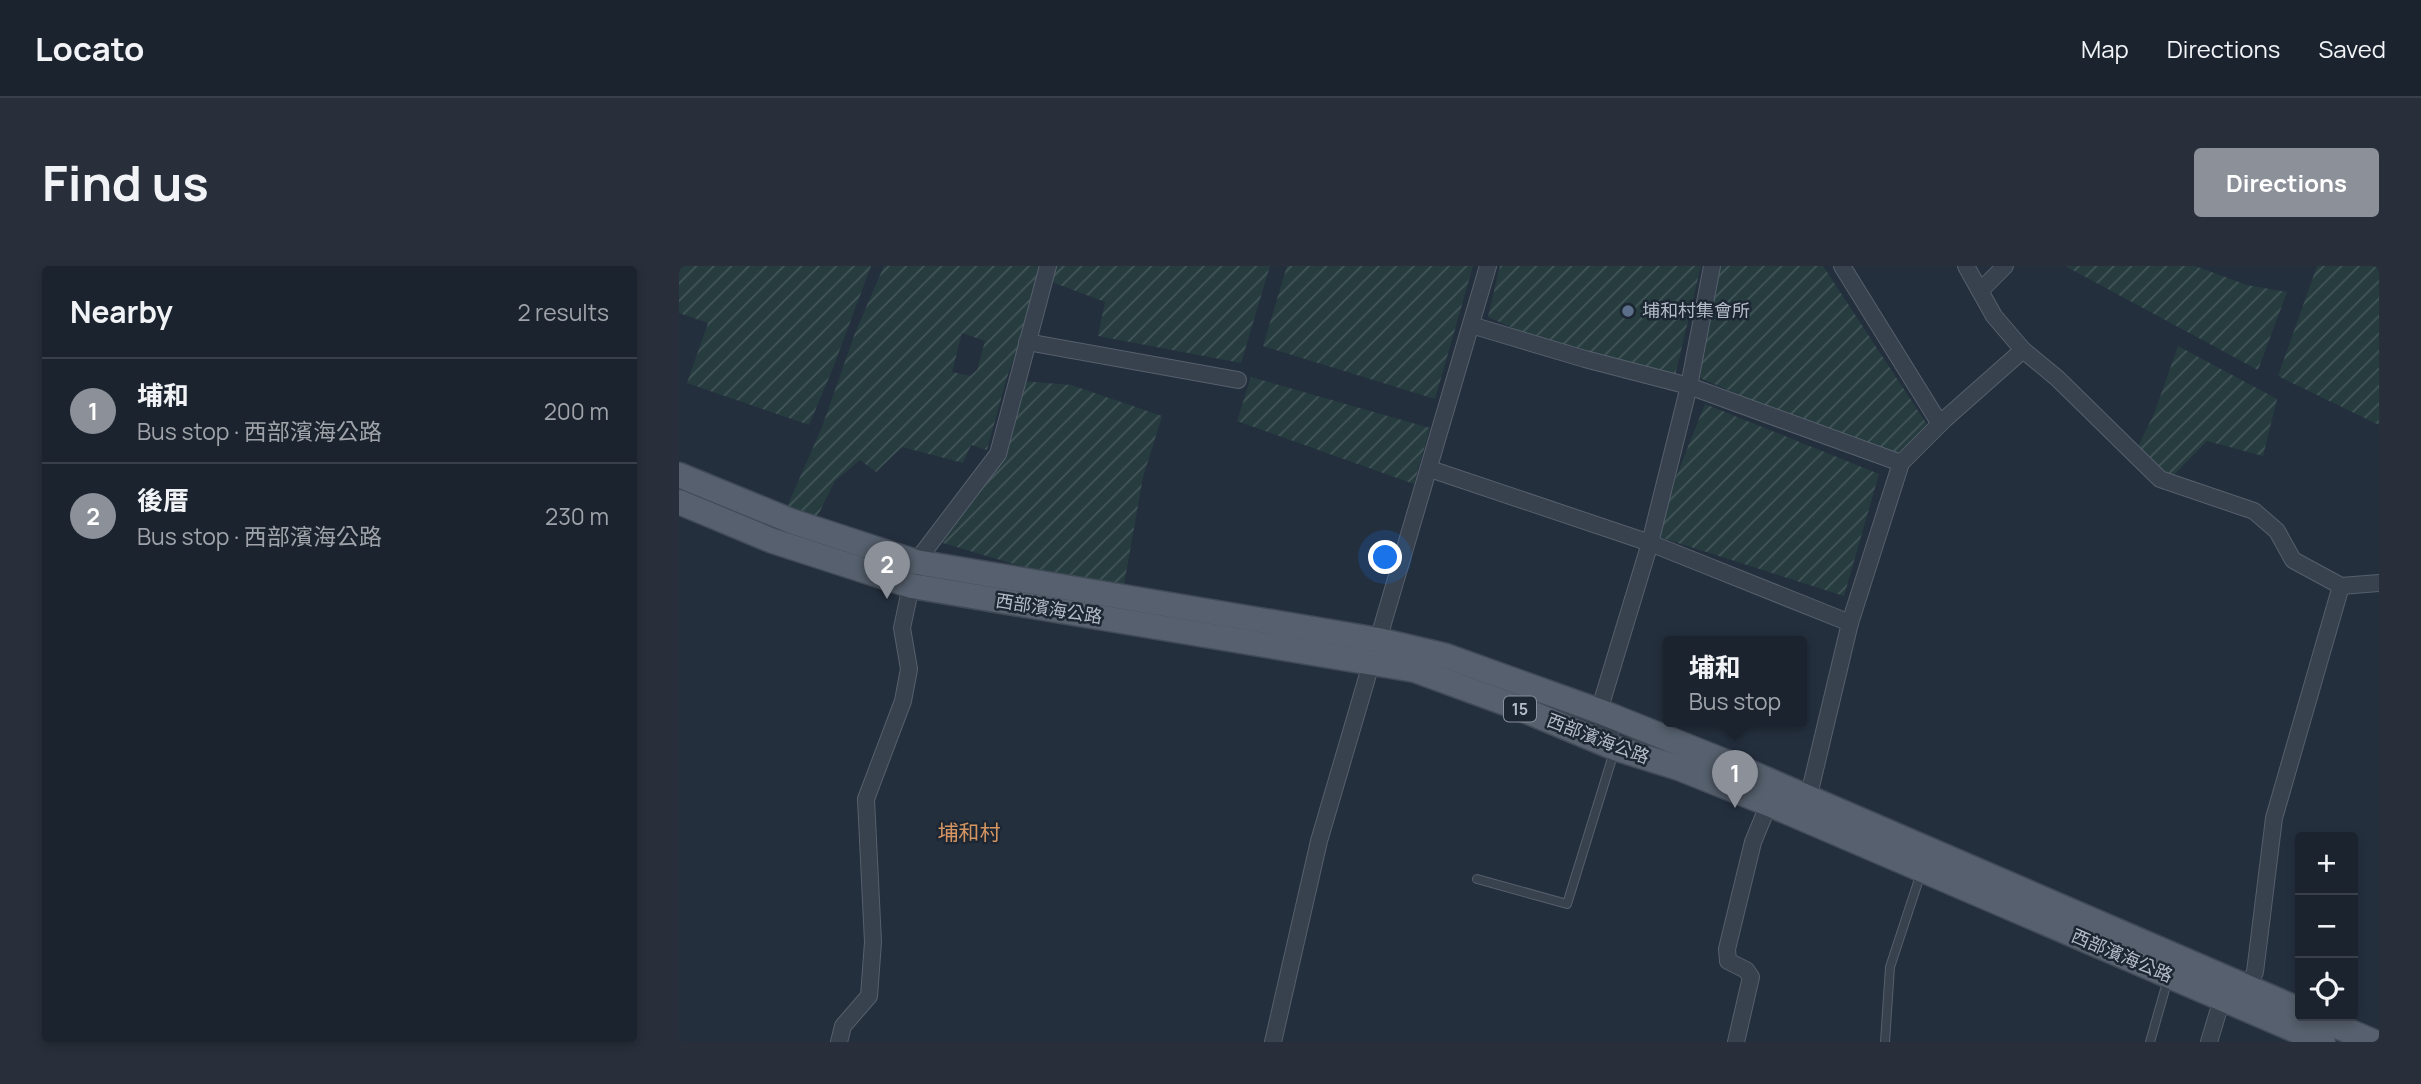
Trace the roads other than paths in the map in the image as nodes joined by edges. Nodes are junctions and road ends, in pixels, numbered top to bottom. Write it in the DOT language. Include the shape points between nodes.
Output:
graph roads {
  1 [pos="1048,266"];
  2 [pos="1488,266"];
  3 [pos="1712,266"];
  4 [pos="1966,266"];
  5 [pos="2005,266"];
  6 [pos="1849,268"];
  7 [pos="1981,290"];
  8 [pos="1471,325"];
  9 [pos="1027,342"];
  10 [pos="2023,350"];
  11 [pos="1238,380"];
  12 [pos="1689,386"];
  13 [pos="1940,424"];
  14 [pos="1901,463"];
  15 [pos="1430,469"];
  16 [pos="679,475"];
  17 [pos="679,502"];
  18 [pos="1650,543"];
  19 [pos="914,574"];
  20 [pos="2379,583"];
  21 [pos="2341,586"];
  22 [pos="1850,624"];
  23 [pos="1374,651"];
  24 [pos="1599,711"];
  25 [pos="1615,748"];
  26 [pos="1772,794"];
  27 [pos="1808,799"];
  28 [pos="1925,860"];
  29 [pos="1477,879"];
  30 [pos="2169,976"];
  31 [pos="2247,988"];
  32 [pos="2222,999"];
  33 [pos="2295,1008"];
  34 [pos="2325,1021"];
  35 [pos="839,1042"];
  36 [pos="1273,1042"];
  37 [pos="1736,1042"];
  38 [pos="1885,1042"];
  39 [pos="2150,1042"];
  40 [pos="2209,1042"];
  41 [pos="2323,1042"];
  42 [pos="2374,1042"];
  1 -- 9 [label="street"];
  2 -- 8 [label="street"];
  3 -- 12 [label="street"];
  4 -- 7 [label="street"];
  5 -- 7 [label="street"];
  6 -- 13 [label="street"];
  7 -- 10 [label="street" via="1994,316"];
  8 -- 12 [label="street"];
  8 -- 15 [label="street"];
  9 -- 11 [label="street"];
  9 -- 19 [label="street" via="998,454"];
  10 -- 13 [label="street"];
  10 -- 21 [label="street" via="2160,479 2254,511 2277,531 2293,560"];
  12 -- 14 [label="street"];
  12 -- 18 [label="street"];
  13 -- 14 [label="street"];
  14 -- 22 [label="street"];
  15 -- 18 [label="street"];
  15 -- 23 [label="street"];
  16 -- 19 [label="main road, 西部濱海公路 / 15"];
  17 -- 19 [label="main road, 西部濱海公路 / 15" via="773,541"];
  18 -- 22 [label="street"];
  18 -- 24 [label="street"];
  19 -- 23 [label="main road, 西部濱海公路 / 15"];
  19 -- 35 [label="street" via="902,628 909,669 905,690 866,799 873,942 869,996 843,1026"];
  20 -- 21 [label="street"];
  21 -- 31 [label="street" via="2274,818 2255,972"];
  22 -- 27 [label="street"];
  23 -- 24 [label="main road, 西部濱海公路 / 15" via="1446,656"];
  23 -- 25 [label="main road, 西部濱海公路 / 15"];
  23 -- 36 [label="street" via="1319,841"];
  24 -- 25 [label="street"];
  24 -- 26 [label="main road, 西部濱海公路 / 15"];
  25 -- 26 [label="main road, 西部濱海公路 / 15"];
  25 -- 29 [label="lane" via="1567,904"];
  26 -- 27 [label="main road, 西部濱海公路 / 15"];
  26 -- 28 [label="main road, 西部濱海公路 / 15"];
  26 -- 37 [label="street" via="1753,842 1727,949 1728,961 1751,977"];
  27 -- 28 [label="main road, 西部濱海公路 / 15"];
  28 -- 30 [label="main road, 西部濱海公路 / 15"];
  28 -- 31 [label="main road, 西部濱海公路 / 15"];
  28 -- 38 [label="lane" via="1891,967"];
  30 -- 32 [label="main road, 西部濱海公路 / 15"];
  30 -- 39 [label="lane"];
  31 -- 32 [label="street"];
  31 -- 33 [label="main road, 西部濱海公路 / 15"];
  32 -- 40 [label="street"];
  32 -- 41 [label="main road, 西部濱海公路 / 15"];
  34 -- 42 [label="main road"];
}
